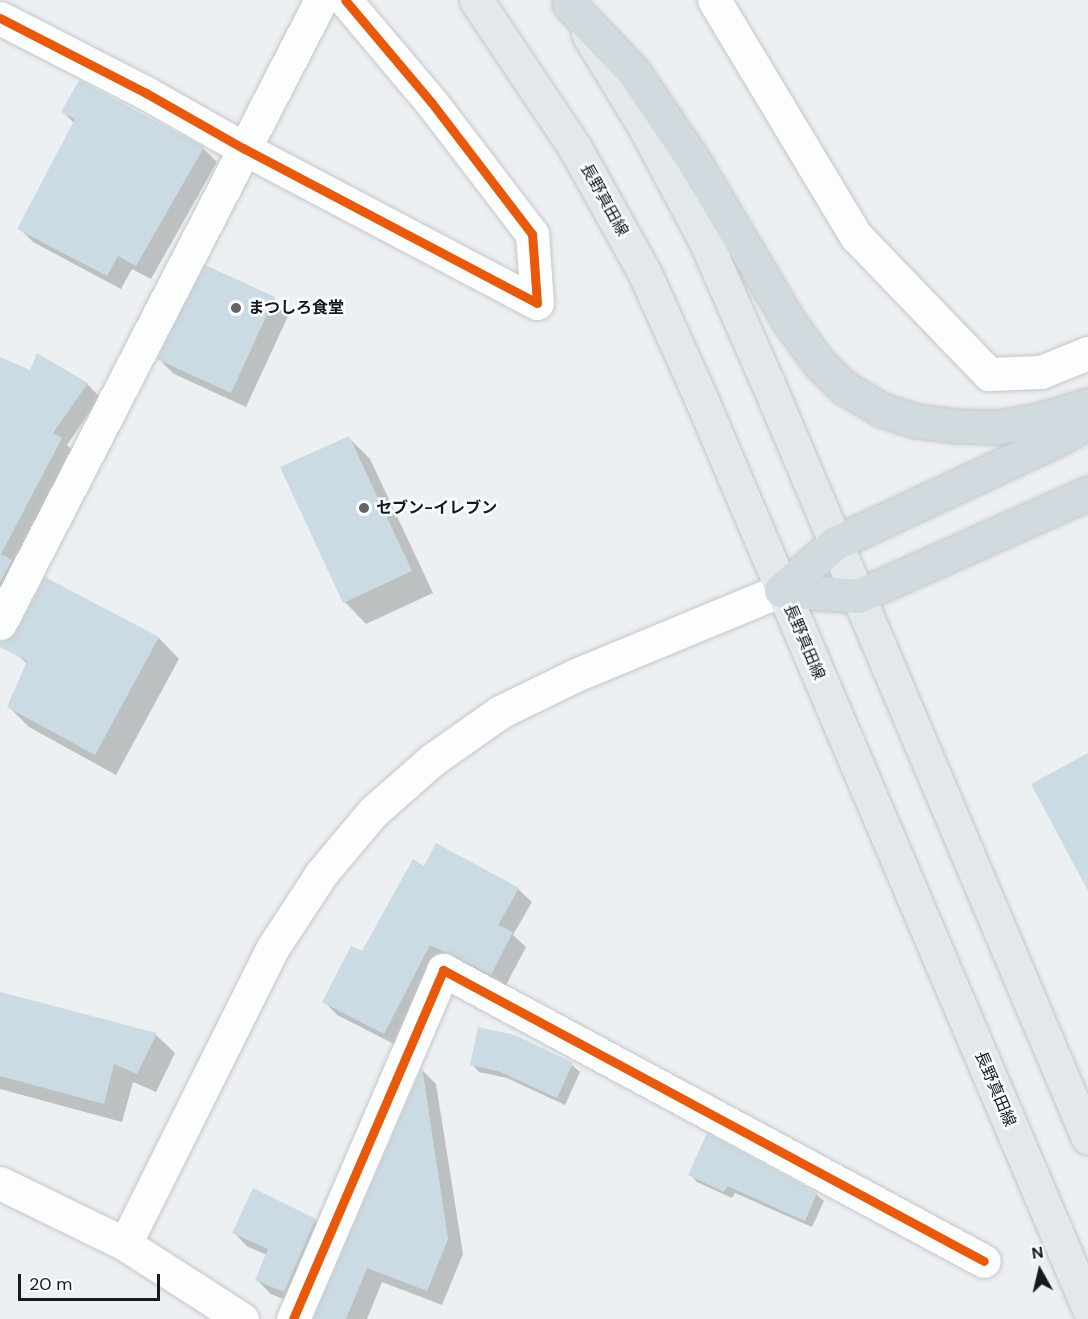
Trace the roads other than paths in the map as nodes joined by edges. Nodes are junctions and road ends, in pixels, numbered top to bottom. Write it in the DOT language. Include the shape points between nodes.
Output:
graph roads {
  1 [pos="321,0"];
  2 [pos="345,0"];
  3 [pos="476,0"];
  4 [pos="714,0"];
  5 [pos="568,2"];
  6 [pos="0,18"];
  7 [pos="243,148"];
  8 [pos="1088,353"];
  9 [pos="1088,405"];
  10 [pos="1088,422"];
  11 [pos="1088,493"];
  12 [pos="835,543"];
  13 [pos="782,590"];
  14 [pos="858,596"];
  15 [pos="0,623"];
  16 [pos="1088,1138"];
  17 [pos="0,1183"];
  18 [pos="125,1244"];
  19 [pos="984,1261"];
  20 [pos="1088,1307"];
  21 [pos="242,1319"];
  22 [pos="293,1319"];
  1 -- 7 [label="street"];
  2 -- 7 [label="street" via="532,234 537,303"];
  3 -- 13 [label="main road, 長野真田線" via="575,148 645,274"];
  4 -- 8 [label="street" via="856,236 989,374 1041,372"];
  5 -- 9 [label="highway" via="633,72 692,158 790,323 819,363 845,388 882,410 916,421 956,426 998,427"];
  5 -- 12 [label="main road" via="644,124 705,240"];
  6 -- 7 [label="street"];
  7 -- 15 [label="street"];
  10 -- 12 [label="highway"];
  11 -- 14 [label="highway"];
  12 -- 13 [label="highway"];
  12 -- 14 [label="main road"];
  13 -- 14 [label="highway"];
  13 -- 18 [label="street" via="576,675 500,712 432,760 373,812 321,874 272,950"];
  13 -- 20 [label="main road, 長野真田線"];
  14 -- 16 [label="main road"];
  17 -- 18 [label="street"];
  18 -- 21 [label="street"];
  19 -- 22 [label="street" via="443,970"];
}
